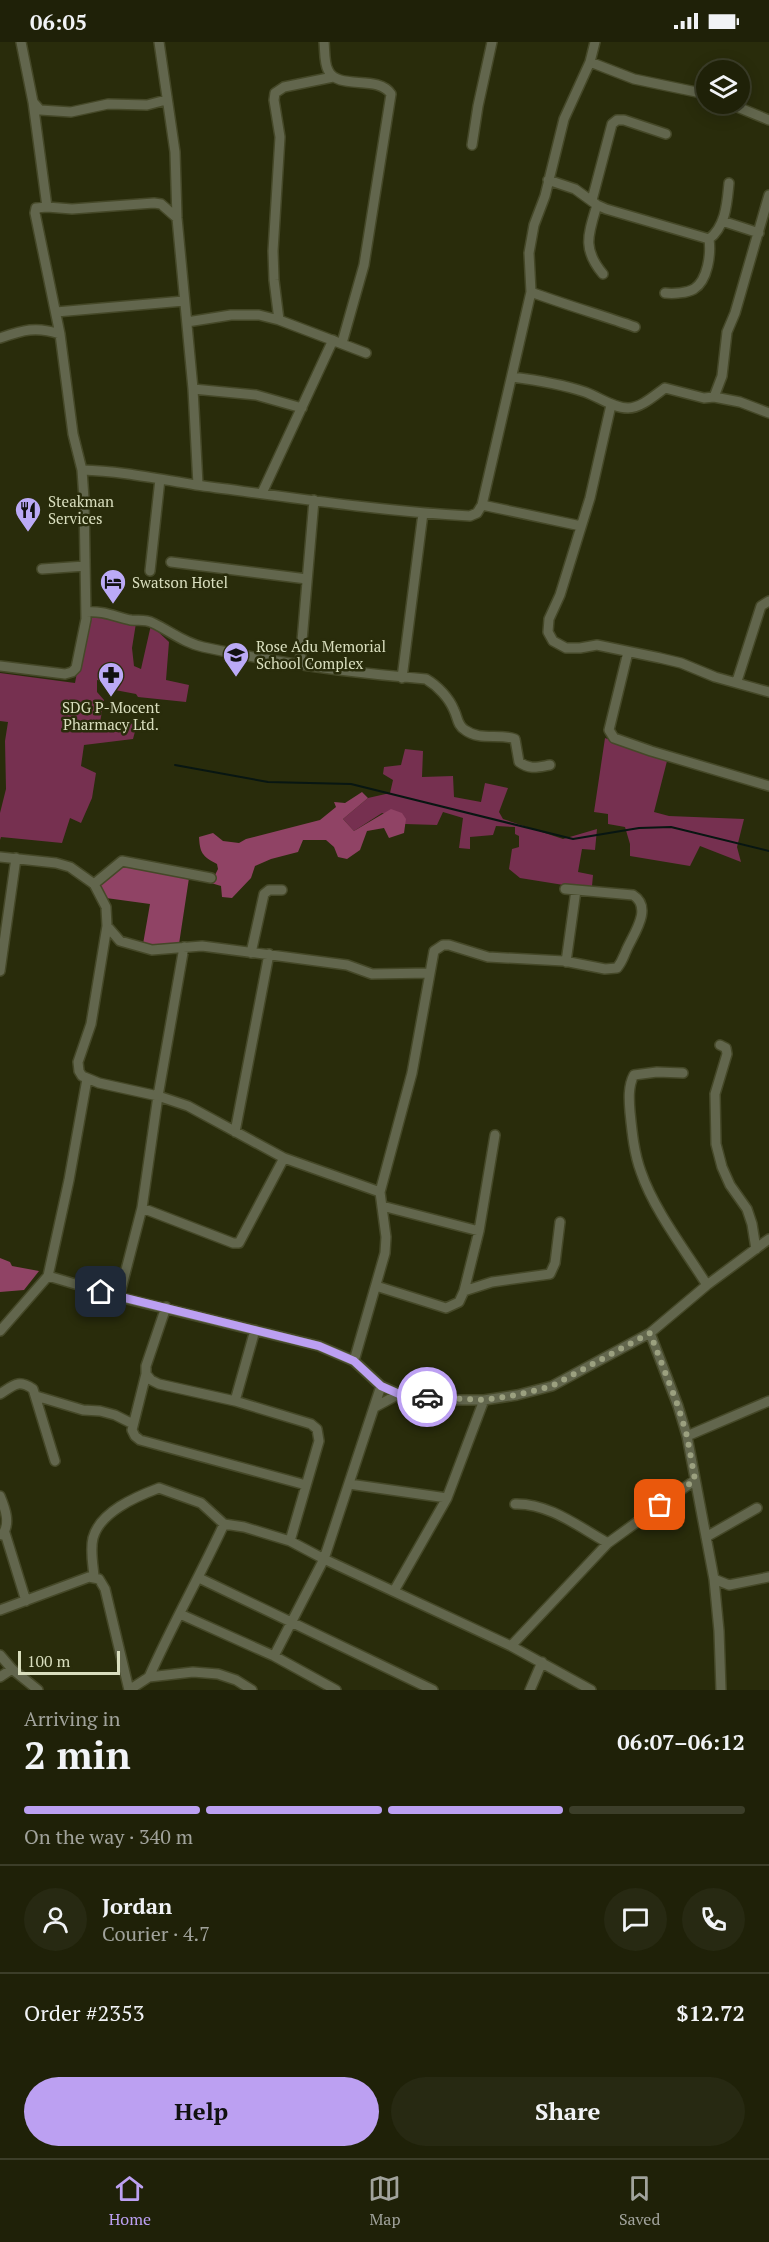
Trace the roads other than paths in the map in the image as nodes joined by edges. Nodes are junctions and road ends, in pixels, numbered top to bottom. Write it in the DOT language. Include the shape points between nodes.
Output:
graph roads {
  1 [pos="21,42"];
  2 [pos="159,42"];
  3 [pos="324,42"];
  4 [pos="492,42"];
  5 [pos="595,42"];
  6 [pos="590,62"];
  7 [pos="333,77"];
  8 [pos="696,92"];
  9 [pos="166,100"];
  10 [pos="33,102"];
  11 [pos="46,112"];
  12 [pos="750,112"];
  13 [pos="769,120"];
  14 [pos="36,127"];
  15 [pos="666,134"];
  16 [pos="472,145"];
  17 [pos="548,180"];
  18 [pos="729,183"];
  19 [pos="769,195"];
  20 [pos="594,203"];
  21 [pos="47,207"];
  22 [pos="177,218"];
  23 [pos="722,220"];
  24 [pos="766,223"];
  25 [pos="759,233"];
  26 [pos="709,239"];
  27 [pos="603,274"];
  28 [pos="531,292"];
  29 [pos="665,293"];
  30 [pos="184,301"];
  31 [pos="56,312"];
  32 [pos="279,320"];
  33 [pos="187,322"];
  34 [pos="636,327"];
  35 [pos="60,334"];
  36 [pos="0,338"];
  37 [pos="338,341"];
  38 [pos="366,353"];
  39 [pos="512,377"];
  40 [pos="193,389"];
  41 [pos="714,397"];
  42 [pos="611,405"];
  43 [pos="302,408"];
  44 [pos="769,413"];
  45 [pos="82,470"];
  46 [pos="160,480"];
  47 [pos="198,485"];
  48 [pos="262,493"];
  49 [pos="314,500"];
  50 [pos="482,505"];
  51 [pos="423,513"];
  52 [pos="581,526"];
  53 [pos="171,562"];
  54 [pos="85,566"];
  55 [pos="42,569"];
  56 [pos="150,572"];
  57 [pos="307,579"];
  58 [pos="769,601"];
  59 [pos="86,612"];
  60 [pos="628,652"];
  61 [pos="300,664"];
  62 [pos="0,666"];
  63 [pos="402,678"];
  64 [pos="737,681"];
  65 [pos="769,692"];
  66 [pos="550,765"];
  67 [pos="769,786"];
  68 [pos="0,857"];
  69 [pos="16,858"];
  70 [pos="211,878"];
  71 [pos="94,884"];
  72 [pos="565,889"];
  73 [pos="282,890"];
  74 [pos="576,890"];
  75 [pos="107,926"];
  76 [pos="2,944"];
  77 [pos="184,947"];
  78 [pos="251,953"];
  79 [pos="269,954"];
  80 [pos="566,962"];
  81 [pos="0,971"];
  82 [pos="430,973"];
  83 [pos="720,1045"];
  84 [pos="683,1073"];
  85 [pos="87,1079"];
  86 [pos="158,1096"];
  87 [pos="235,1132"];
  88 [pos="495,1135"];
  89 [pos="284,1158"];
  90 [pos="380,1192"];
  91 [pos="382,1206"];
  92 [pos="142,1208"];
  93 [pos="560,1222"];
  94 [pos="479,1231"];
  95 [pos="769,1239"];
  96 [pos="756,1248"];
  97 [pos="48,1276"];
  98 [pos="707,1285"];
  99 [pos="376,1286"];
  100 [pos="464,1291"];
  101 [pos="119,1297"];
  102 [pos="165,1307"];
  103 [pos="255,1330"];
  104 [pos="0,1331"];
  105 [pos="650,1333"];
  106 [pos="354,1361"];
  107 [pos="146,1374"];
  108 [pos="381,1386"];
  109 [pos="0,1394"];
  110 [pos="399,1394"];
  111 [pos="36,1396"];
  112 [pos="484,1400"];
  113 [pos="235,1401"];
  114 [pos="769,1401"];
  115 [pos="375,1407"];
  116 [pos="133,1424"];
  117 [pos="687,1436"];
  118 [pos="55,1461"];
  119 [pos="695,1480"];
  120 [pos="349,1484"];
  121 [pos="306,1485"];
  122 [pos="0,1496"];
  123 [pos="447,1498"];
  124 [pos="515,1504"];
  125 [pos="757,1508"];
  126 [pos="224,1524"];
  127 [pos="2,1535"];
  128 [pos="706,1536"];
  129 [pos="290,1541"];
  130 [pos="608,1543"];
  131 [pos="324,1559"];
  132 [pos="94,1576"];
  133 [pos="769,1577"];
  134 [pos="199,1578"];
  135 [pos="714,1579"];
  136 [pos="394,1591"];
  137 [pos="26,1600"];
  138 [pos="0,1610"];
  139 [pos="180,1614"];
  140 [pos="292,1622"];
  141 [pos="511,1646"];
  142 [pos="0,1655"];
  143 [pos="274,1656"];
  144 [pos="542,1662"];
  145 [pos="12,1669"];
  146 [pos="0,1677"];
  147 [pos="149,1677"];
  148 [pos="33,1689"];
  149 [pos="129,1690"];
  150 [pos="252,1690"];
  151 [pos="336,1690"];
  152 [pos="433,1690"];
  153 [pos="530,1690"];
  154 [pos="591,1690"];
  155 [pos="721,1690"];
  1 -- 10 [label="street"];
  2 -- 9 [label="street"];
  3 -- 7 [label="street" via="327,70"];
  4 -- 16 [label="street"];
  5 -- 6 [label="street"];
  6 -- 8 [label="street" via="634,79"];
  6 -- 17 [label="street" via="564,119"];
  7 -- 32 [label="street" via="284,87 275,93 280,137 273,260"];
  7 -- 37 [label="street" via="377,85 391,94 364,265"];
  9 -- 11 [label="street" via="147,105 108,104 71,112"];
  9 -- 22 [label="street" via="175,152"];
  10 -- 11 [label="street"];
  10 -- 14 [label="street"];
  11 -- 14 [label="street"];
  12 -- 13 [label="street"];
  14 -- 21 [label="street"];
  15 -- 20 [label="street" via="624,120 612,124"];
  17 -- 20 [label="street" via="564,184"];
  17 -- 28 [label="street" via="529,253"];
  18 -- 23 [label="street"];
  19 -- 24 [label="street"];
  20 -- 26 [label="street"];
  20 -- 27 [label="street" via="587,241 593,263"];
  21 -- 22 [label="street" via="154,203"];
  21 -- 31 [label="street" via="36,208 35,213"];
  22 -- 30 [label="street"];
  23 -- 25 [label="street"];
  23 -- 26 [label="street"];
  24 -- 25 [label="street"];
  25 -- 41 [label="street" via="728,332 722,376"];
  26 -- 29 [label="street" via="711,252 693,290"];
  28 -- 34 [label="street"];
  28 -- 39 [label="street"];
  30 -- 31 [label="street"];
  30 -- 33 [label="street"];
  31 -- 35 [label="street"];
  32 -- 33 [label="street" via="231,315"];
  32 -- 37 [label="street"];
  33 -- 40 [label="street"];
  35 -- 36 [label="street" via="32,329"];
  35 -- 45 [label="street" via="73,434"];
  37 -- 38 [label="street"];
  37 -- 43 [label="street"];
  39 -- 42 [label="street" via="582,391"];
  39 -- 50 [label="street"];
  40 -- 43 [label="street" via="256,395"];
  40 -- 47 [label="street"];
  41 -- 42 [label="street" via="665,388 637,406"];
  41 -- 44 [label="street"];
  42 -- 52 [label="street"];
  43 -- 48 [label="street"];
  45 -- 46 [label="street"];
  45 -- 54 [label="street"];
  46 -- 47 [label="street"];
  46 -- 56 [label="street"];
  47 -- 48 [label="street"];
  48 -- 49 [label="street"];
  49 -- 51 [label="street"];
  49 -- 57 [label="street"];
  50 -- 51 [label="street" via="470,516"];
  50 -- 52 [label="street"];
  51 -- 63 [label="street"];
  52 -- 60 [label="street" via="548,632 553,641 566,648 597,645"];
  53 -- 57 [label="street"];
  54 -- 55 [label="street"];
  54 -- 59 [label="street"];
  57 -- 61 [label="street"];
  58 -- 64 [label="street" via="761,606"];
  59 -- 61 [label="street" via="146,620 201,646"];
  59 -- 62 [label="street" via="72,672"];
  60 -- 64 [label="street"];
  60 -- 67 [label="street" via="609,730 614,738"];
  61 -- 63 [label="street"];
  63 -- 66 [label="street" via="432,682 450,704 458,724 470,734 515,739 519,762 526,767"];
  64 -- 65 [label="street"];
  68 -- 69 [label="street"];
  69 -- 71 [label="street" via="63,865"];
  69 -- 76 [label="street"];
  70 -- 71 [label="street" via="122,861"];
  71 -- 75 [label="street" via="106,907"];
  72 -- 74 [label="street"];
  73 -- 78 [label="street" via="268,890 264,894"];
  74 -- 80 [label="street"];
  74 -- 80 [label="street" via="633,895 642,909 617,968"];
  75 -- 77 [label="street" via="120,941 134,946 152,950"];
  75 -- 85 [label="street" via="92,1024 78,1062 78,1071"];
  76 -- 81 [label="street"];
  77 -- 78 [label="street"];
  77 -- 86 [label="street"];
  78 -- 79 [label="street"];
  79 -- 82 [label="street" via="347,965 372,974"];
  79 -- 87 [label="street"];
  80 -- 82 [label="street" via="488,957 443,945 434,951"];
  82 -- 90 [label="street" via="412,1073"];
  83 -- 96 [label="street" via="727,1054 715,1094 716,1144 730,1185 747,1209"];
  84 -- 98 [label="street" via="634,1075 631,1126 641,1174"];
  85 -- 86 [label="street"];
  85 -- 97 [label="street"];
  86 -- 87 [label="street" via="188,1106"];
  86 -- 92 [label="street"];
  87 -- 89 [label="street"];
  88 -- 94 [label="street"];
  89 -- 90 [label="street"];
  89 -- 92 [label="street" via="239,1243"];
  90 -- 91 [label="street"];
  91 -- 94 [label="street"];
  91 -- 99 [label="street" via="386,1253"];
  92 -- 101 [label="street"];
  93 -- 100 [label="street" via="550,1274 492,1282"];
  94 -- 100 [label="street"];
  95 -- 96 [label="street"];
  96 -- 98 [label="street"];
  97 -- 101 [label="street"];
  97 -- 104 [label="street"];
  98 -- 105 [label="street"];
  99 -- 100 [label="street" via="446,1308 459,1302"];
  99 -- 106 [label="street"];
  101 -- 102 [label="street"];
  102 -- 103 [label="street"];
  102 -- 107 [label="street"];
  103 -- 106 [label="street" via="319,1346"];
  103 -- 113 [label="street"];
  105 -- 112 [label="street" via="552,1386"];
  105 -- 117 [label="street"];
  106 -- 108 [label="street"];
  107 -- 113 [label="street" via="159,1384"];
  107 -- 116 [label="street"];
  108 -- 110 [label="street"];
  108 -- 115 [label="street"];
  109 -- 111 [label="street" via="25,1383"];
  110 -- 112 [label="street"];
  110 -- 115 [label="street"];
  111 -- 116 [label="street" via="115,1415"];
  111 -- 118 [label="street"];
  112 -- 123 [label="street"];
  113 -- 121 [label="street" via="317,1429 319,1441"];
  114 -- 117 [label="street"];
  115 -- 120 [label="street"];
  116 -- 121 [label="street" via="135,1436 146,1443"];
  117 -- 119 [label="street"];
  119 -- 128 [label="street"];
  119 -- 130 [label="street"];
  120 -- 123 [label="street"];
  120 -- 131 [label="street"];
  121 -- 129 [label="street"];
  122 -- 127 [label="street" via="7,1522"];
  123 -- 136 [label="street"];
  124 -- 130 [label="street" via="544,1508"];
  125 -- 128 [label="street"];
  126 -- 129 [label="street"];
  126 -- 132 [label="street" via="201,1503 159,1488 106,1516 99,1524 92,1544"];
  126 -- 134 [label="street"];
  127 -- 137 [label="street"];
  128 -- 135 [label="street"];
  129 -- 131 [label="street"];
  130 -- 141 [label="street"];
  131 -- 136 [label="street"];
  131 -- 140 [label="street"];
  132 -- 137 [label="street"];
  132 -- 149 [label="street" via="105,1589"];
  133 -- 135 [label="street" via="729,1585"];
  134 -- 139 [label="street"];
  134 -- 140 [label="street"];
  135 -- 155 [label="street"];
  136 -- 141 [label="street"];
  137 -- 138 [label="street"];
  139 -- 143 [label="street"];
  139 -- 147 [label="street"];
  140 -- 143 [label="street"];
  140 -- 152 [label="street"];
  141 -- 144 [label="street"];
  142 -- 145 [label="street"];
  143 -- 151 [label="street"];
  144 -- 153 [label="street"];
  144 -- 154 [label="street"];
  145 -- 146 [label="street"];
  145 -- 148 [label="street"];
  147 -- 149 [label="street"];
  147 -- 150 [label="street" via="193,1672 218,1674"];
}
